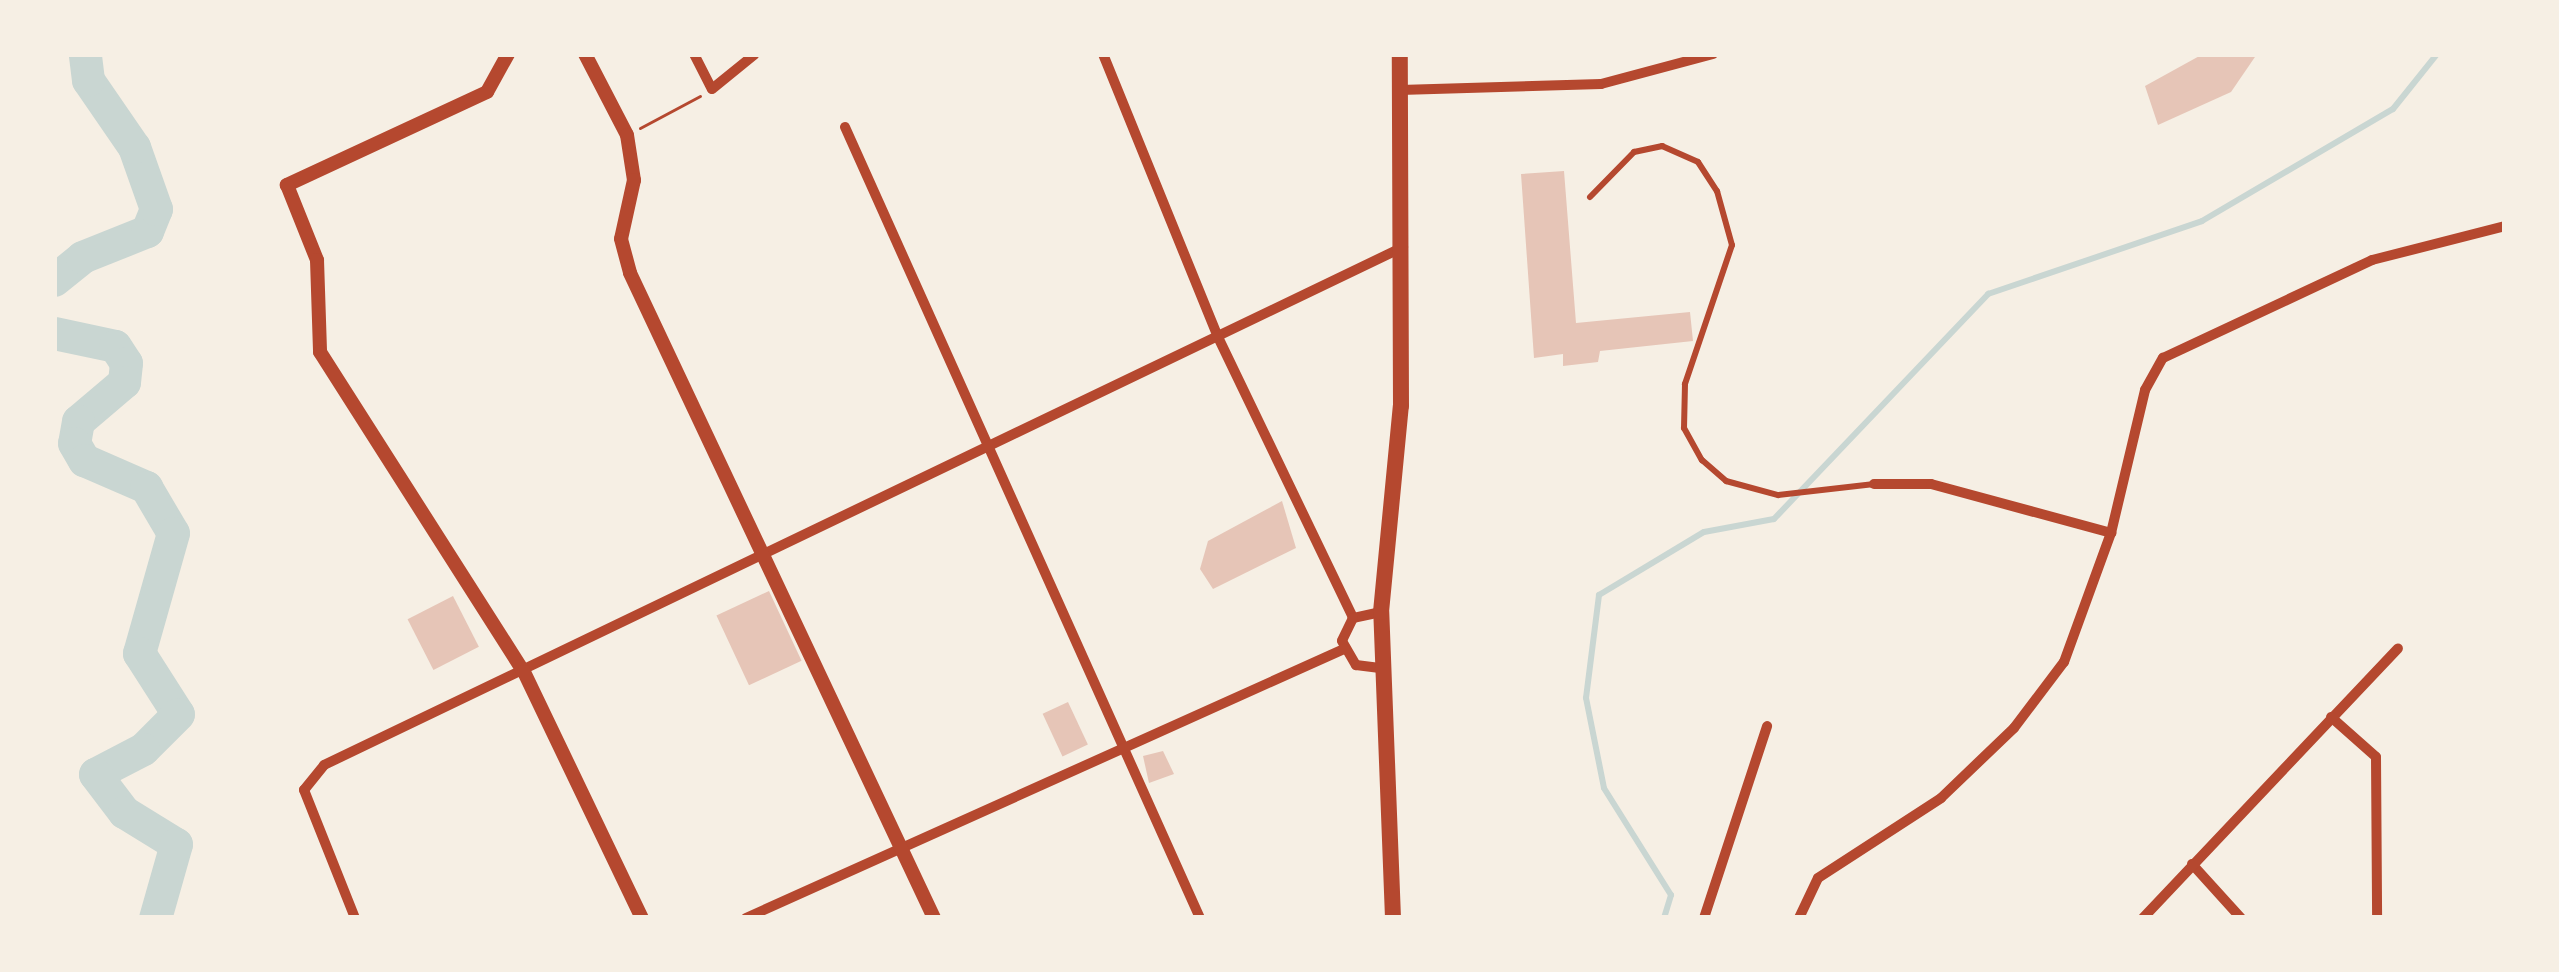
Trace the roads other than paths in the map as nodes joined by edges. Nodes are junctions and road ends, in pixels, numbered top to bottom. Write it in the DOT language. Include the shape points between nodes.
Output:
graph roads {
  1 [pos="508,54"];
  2 [pos="585,54"];
  3 [pos="694,54"];
  4 [pos="755,54"];
  5 [pos="1103,54"];
  6 [pos="1400,54"];
  7 [pos="1713,54"];
  8 [pos="1400,90"];
  9 [pos="844,127"];
  10 [pos="1590,196"];
  11 [pos="2505,226"];
  12 [pos="1406,246"];
  13 [pos="1217,334"];
  14 [pos="991,448"];
  15 [pos="1874,484"];
  16 [pos="2111,533"];
  17 [pos="764,558"];
  18 [pos="1381,612"];
  19 [pos="1353,618"];
  20 [pos="2398,648"];
  21 [pos="1344,650"];
  22 [pos="1382,668"];
  23 [pos="524,672"];
  24 [pos="2331,717"];
  25 [pos="1767,726"];
  26 [pos="1127,745"];
  27 [pos="900,848"];
  28 [pos="2192,864"];
  29 [pos="355,918"];
  30 [pos="642,918"];
  31 [pos="746,918"];
  32 [pos="934,918"];
  33 [pos="1200,918"];
  34 [pos="1393,918"];
  35 [pos="1704,918"];
  36 [pos="1799,918"];
  37 [pos="2143,918"];
  38 [pos="2241,918"];
  39 [pos="2378,918"];
  1 -- 23 [label="street" via="487,92 287,185 317,260 320,352"];
  2 -- 17 [label="street" via="627,135 634,180 621,239 630,273"];
  3 -- 4 [label="street" via="712,89"];
  5 -- 13 [label="street"];
  6 -- 8 [label="main road"];
  7 -- 8 [label="street" via="1601,84"];
  8 -- 12 [label="main road"];
  9 -- 14 [label="street"];
  10 -- 15 [label="lane" via="1634,152 1662,146 1698,162 1717,191 1732,244 1726,281 1685,384 1684,428 1702,460 1726,481 1778,495"];
  11 -- 16 [label="street" via="2372,260 2163,358 2145,389"];
  12 -- 13 [label="street"];
  12 -- 18 [label="main road" via="1396,500"];
  13 -- 14 [label="street"];
  13 -- 19 [label="street"];
  14 -- 17 [label="street"];
  14 -- 26 [label="street"];
  15 -- 16 [label="street" via="1931,484"];
  16 -- 36 [label="street" via="2064,662 2014,728 1907,826 1832,864"];
  17 -- 23 [label="street"];
  17 -- 27 [label="street"];
  18 -- 19 [label="street"];
  18 -- 22 [label="main road"];
  19 -- 21 [label="street"];
  20 -- 24 [label="street"];
  21 -- 22 [label="street" via="1362,668"];
  21 -- 26 [label="street"];
  22 -- 34 [label="main road"];
  23 -- 29 [label="street" via="324,765 304,790"];
  23 -- 30 [label="street"];
  24 -- 28 [label="street"];
  24 -- 39 [label="street" via="2376,757"];
  25 -- 35 [label="street"];
  26 -- 27 [label="street"];
  26 -- 33 [label="street"];
  27 -- 31 [label="street"];
  27 -- 32 [label="street"];
  28 -- 37 [label="street"];
  28 -- 38 [label="street"];
}
